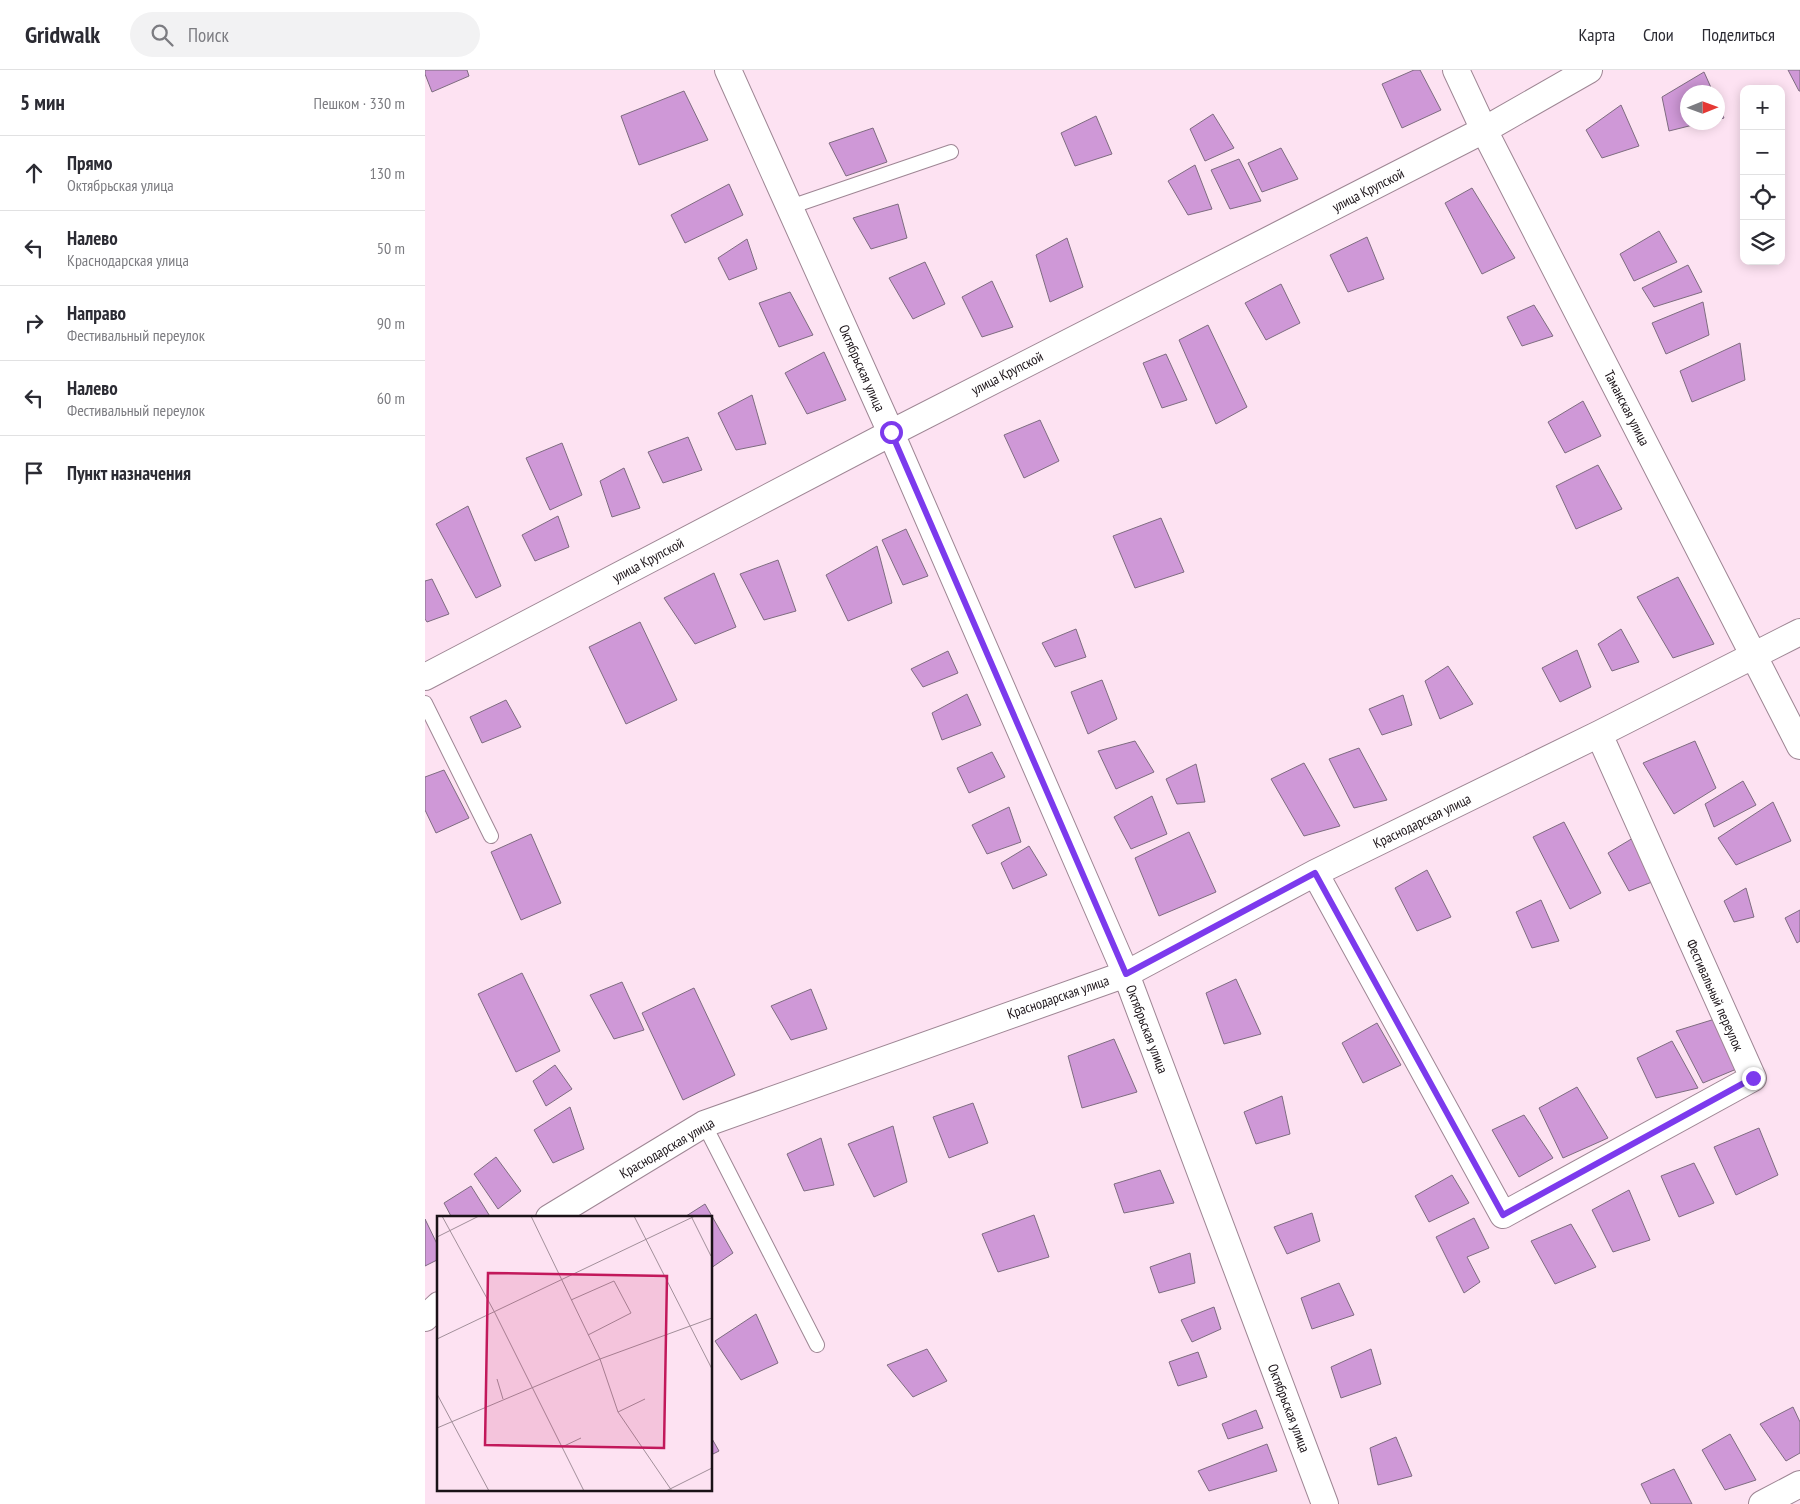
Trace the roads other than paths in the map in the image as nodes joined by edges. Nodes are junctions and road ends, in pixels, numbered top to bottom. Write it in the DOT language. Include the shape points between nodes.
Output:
graph roads {
  1 [pos="728,70"];
  2 [pos="1456,70"];
  3 [pos="1589,70"];
  4 [pos="1484,130"];
  5 [pos="951,152"];
  6 [pos="790,207"];
  7 [pos="891,432"];
  8 [pos="1800,632"];
  9 [pos="1755,654"];
  10 [pos="425,677"];
  11 [pos="425,703"];
  12 [pos="1599,734"];
  13 [pos="1800,746"];
  14 [pos="491,836"];
  15 [pos="1315,873"];
  16 [pos="1126,974"];
  17 [pos="704,1124"];
  18 [pos="552,1216"];
  19 [pos="437,1307"];
  20 [pos="425,1318"];
  21 [pos="817,1345"];
  22 [pos="1800,1484"];
  23 [pos="1325,1504"];
  24 [pos="1762,1504"];
  1 -- 6 [label="street, Октябрьская улица"];
  2 -- 4 [label="street, Таманская улица"];
  3 -- 4 [label="street, улица Крупской"];
  4 -- 7 [label="street, улица Крупской"];
  4 -- 9 [label="street, Таманская улица"];
  5 -- 6 [label="lane"];
  6 -- 7 [label="street, Октябрьская улица"];
  7 -- 10 [label="street, улица Крупской"];
  7 -- 16 [label="street, Октябрьская улица"];
  8 -- 9 [label="street, Краснодарская улица"];
  9 -- 12 [label="street, Краснодарская улица"];
  9 -- 13 [label="street, Таманская улица"];
  11 -- 14 [label="lane"];
  12 -- 15 [label="street, Краснодарская улица"];
  12 -- 15 [label="street, Фестивальный переулок" via="1753,1078 1503,1215"];
  15 -- 16 [label="street, Краснодарская улица"];
  16 -- 17 [label="street, Краснодарская улица"];
  16 -- 23 [label="street, Октябрьская улица"];
  17 -- 18 [label="street, Краснодарская улица"];
  17 -- 21 [label="lane"];
  19 -- 20 [label="street"];
  22 -- 24 [label="street"];
}
